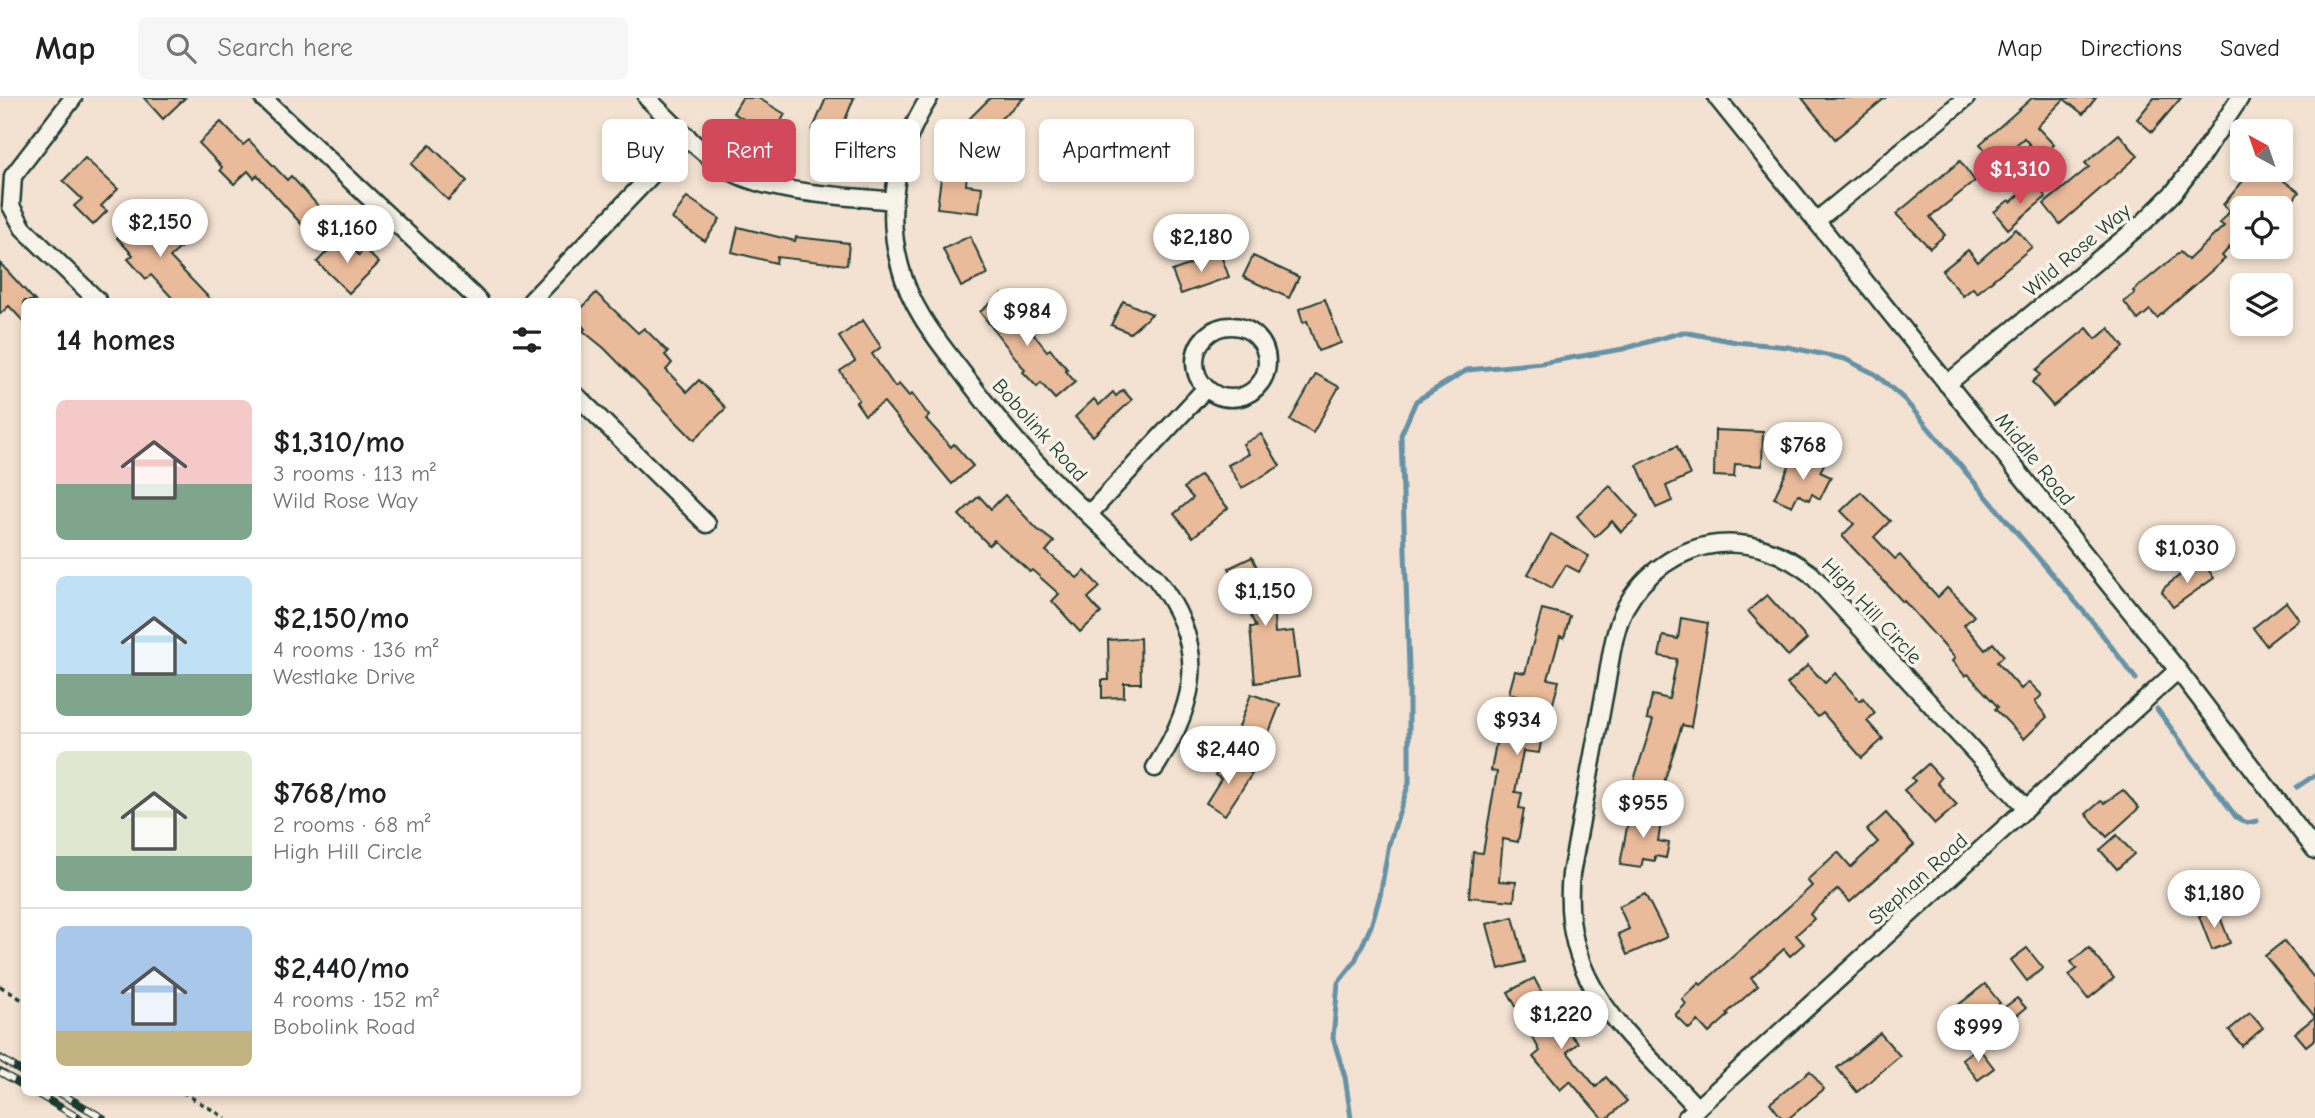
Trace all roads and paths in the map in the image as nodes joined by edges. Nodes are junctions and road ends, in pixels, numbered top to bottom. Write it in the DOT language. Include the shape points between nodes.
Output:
graph roads {
  1 [pos="74,98"];
  2 [pos="263,98"];
  3 [pos="647,98"];
  4 [pos="929,98"];
  5 [pos="1717,98"];
  6 [pos="1966,98"];
  7 [pos="2240,98"];
  8 [pos="669,119"];
  9 [pos="688,137"];
  10 [pos="645,182"];
  11 [pos="893,201"];
  12 [pos="1816,221"];
  13 [pos="95,298"];
  14 [pos="476,298"];
  15 [pos="534,298"];
  16 [pos="1947,384"];
  17 [pos="1206,388"];
  18 [pos="581,400"];
  19 [pos="1089,514"];
  20 [pos="706,524"];
  21 [pos="2178,670"];
  22 [pos="1155,768"];
  23 [pos="2026,808"];
  24 [pos="2315,850"];
  25 [pos="0,986"];
  26 [pos="21,998"];
  27 [pos="188,1096"];
  28 [pos="1692,1113"];
  29 [pos="226,1118"];
  1 -- 13 [label="street" via="13,176 11,206 23,228"];
  2 -- 14 [label="street"];
  3 -- 8 [label="street"];
  4 -- 11 [label="street, Bobolink Road" via="904,147"];
  5 -- 12 [label="street, Middle Road"];
  6 -- 12 [label="street"];
  7 -- 16 [label="street, Wild Rose Way" via="2200,158 2144,222"];
  9 -- 11 [label="street" via="720,166 745,179"];
  10 -- 15 [label="street"];
  11 -- 19 [label="street, Bobolink Road" via="900,267 925,325 1003,426"];
  12 -- 16 [label="street, Middle Road"];
  16 -- 21 [label="street, Middle Road"];
  17 -- 17 [label="street" via="1228,397 1251,391 1260,383 1267,360 1258,338 1238,327 1216,329 1206,336 1199,345 1196,368"];
  17 -- 19 [label="street"];
  18 -- 20 [label="street"];
  19 -- 22 [label="street, Bobolink Road" via="1162,587 1181,618 1188,641 1191,674 1186,710"];
  21 -- 23 [label="street, Stephan Road"];
  21 -- 24 [label="street, Middle Road"];
  23 -- 28 [label="street, Stephan Road"];
  23 -- 28 [label="street, High Hill Circle" via="1794,561 1753,545 1731,543 1688,551 1651,574 1625,609 1617,629 1571,874 1570,928 1587,980 1602,1003"];
  25 -- 26 [label="path"];
  27 -- 29 [label="path"];
}
